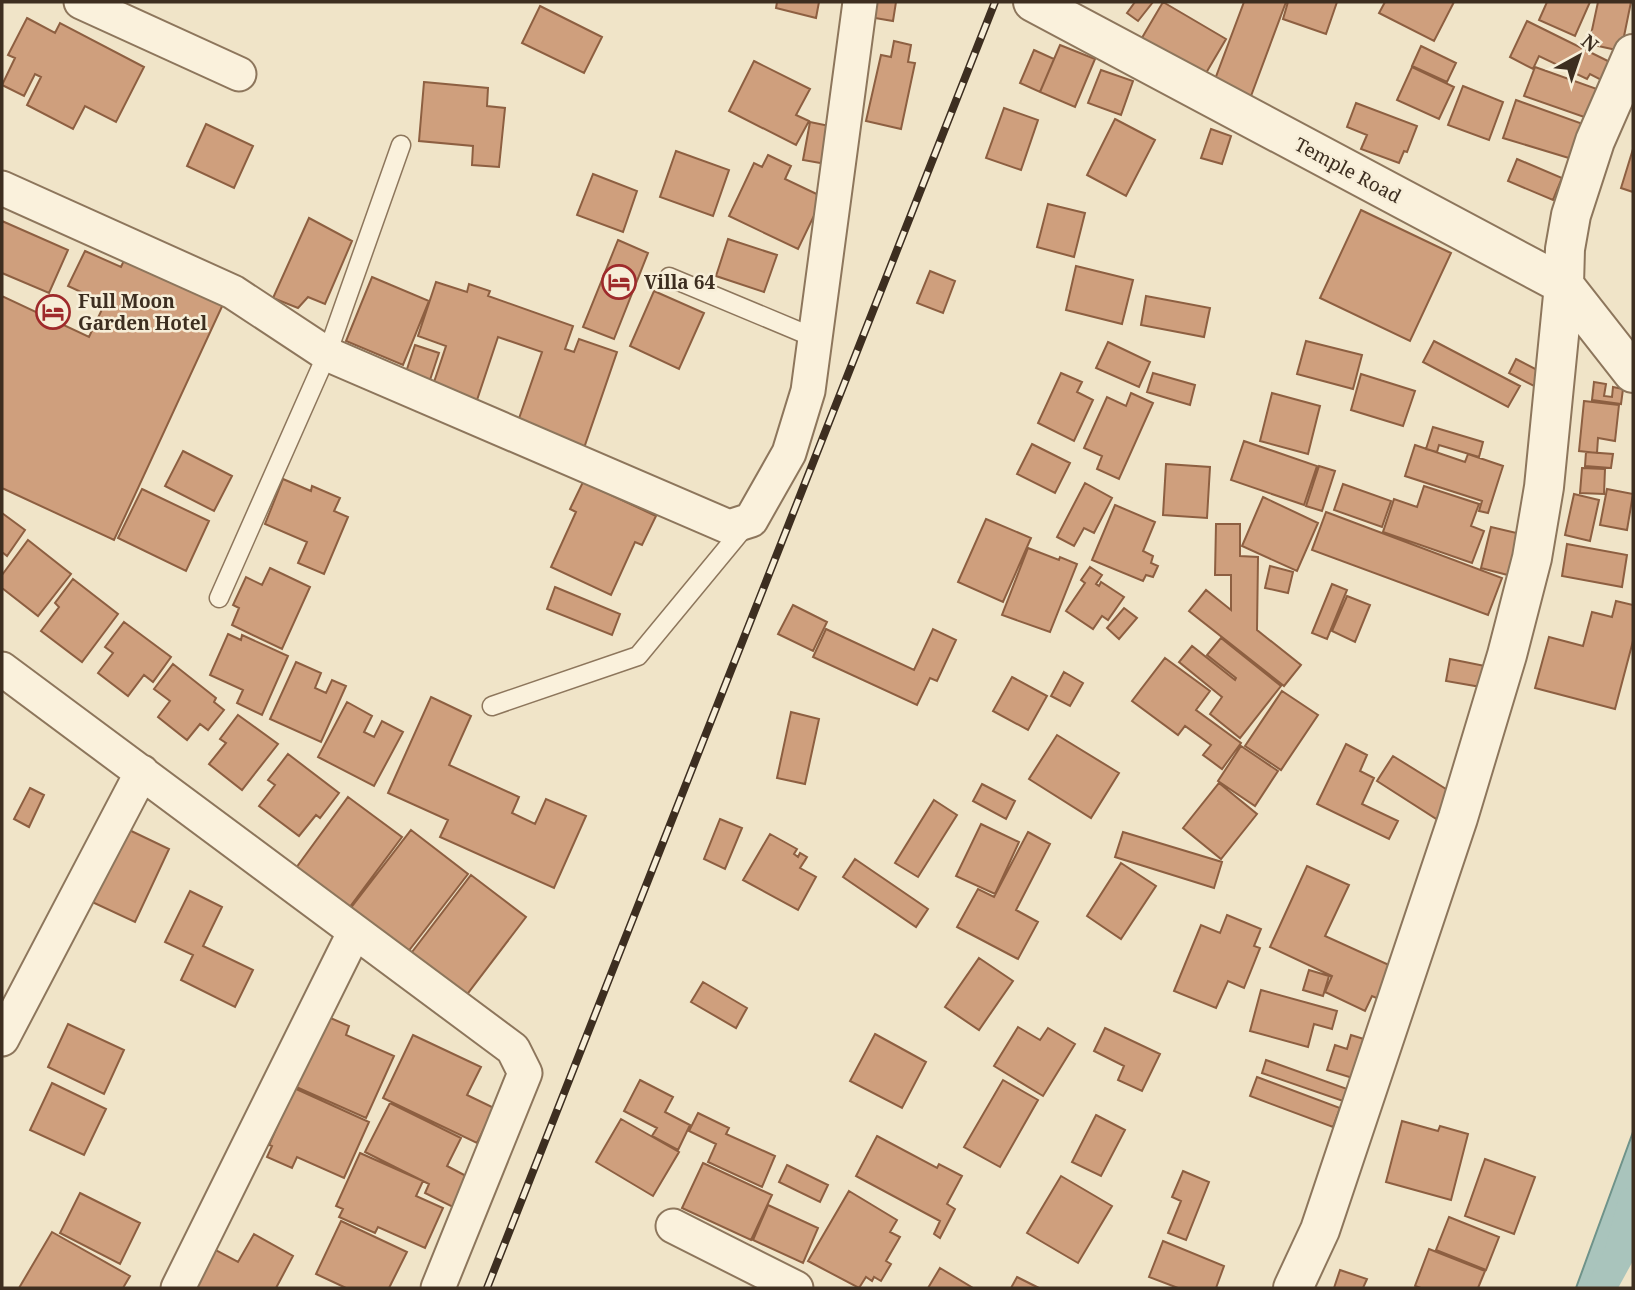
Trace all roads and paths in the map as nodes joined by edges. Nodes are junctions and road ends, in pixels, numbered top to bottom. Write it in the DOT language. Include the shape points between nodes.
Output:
graph roads {
  1 [pos="81,2"];
  2 [pos="860,2"];
  3 [pos="1033,2"];
  4 [pos="1633,54"];
  5 [pos="239,74"];
  6 [pos="401,145"];
  7 [pos="2,188"];
  8 [pos="669,277"];
  9 [pos="1564,285"];
  10 [pos="815,338"];
  11 [pos="327,354"];
  12 [pos="1633,373"];
  13 [pos="751,520"];
  14 [pos="219,598"];
  15 [pos="2,669"];
  16 [pos="492,706"];
  17 [pos="142,772"];
  18 [pos="354,933"];
  19 [pos="2,1039"];
  20 [pos="673,1227"];
  21 [pos="178,1288"];
  22 [pos="438,1288"];
  23 [pos="796,1288"];
  24 [pos="1293,1288"];
  1 -- 5 [label="street"];
  2 -- 10 [label="street"];
  3 -- 9 [label="street, Temple Road"];
  4 -- 9 [label="street" via="1579,187 1565,249"];
  6 -- 11 [label="lane"];
  7 -- 11 [label="street" via="233,292"];
  8 -- 10 [label="lane"];
  9 -- 12 [label="street, Temple Road"];
  9 -- 24 [label="street" via="1544,487 1532,558 1507,655 1458,818 1333,1192"];
  10 -- 13 [label="street" via="807,391 789,453"];
  11 -- 13 [label="street" via="729,527"];
  11 -- 14 [label="lane"];
  13 -- 16 [label="lane" via="638,656"];
  15 -- 17 [label="street"];
  17 -- 18 [label="street"];
  17 -- 19 [label="street"];
  18 -- 21 [label="street"];
  18 -- 22 [label="street" via="513,1049 525,1073"];
  20 -- 23 [label="street"];
}
